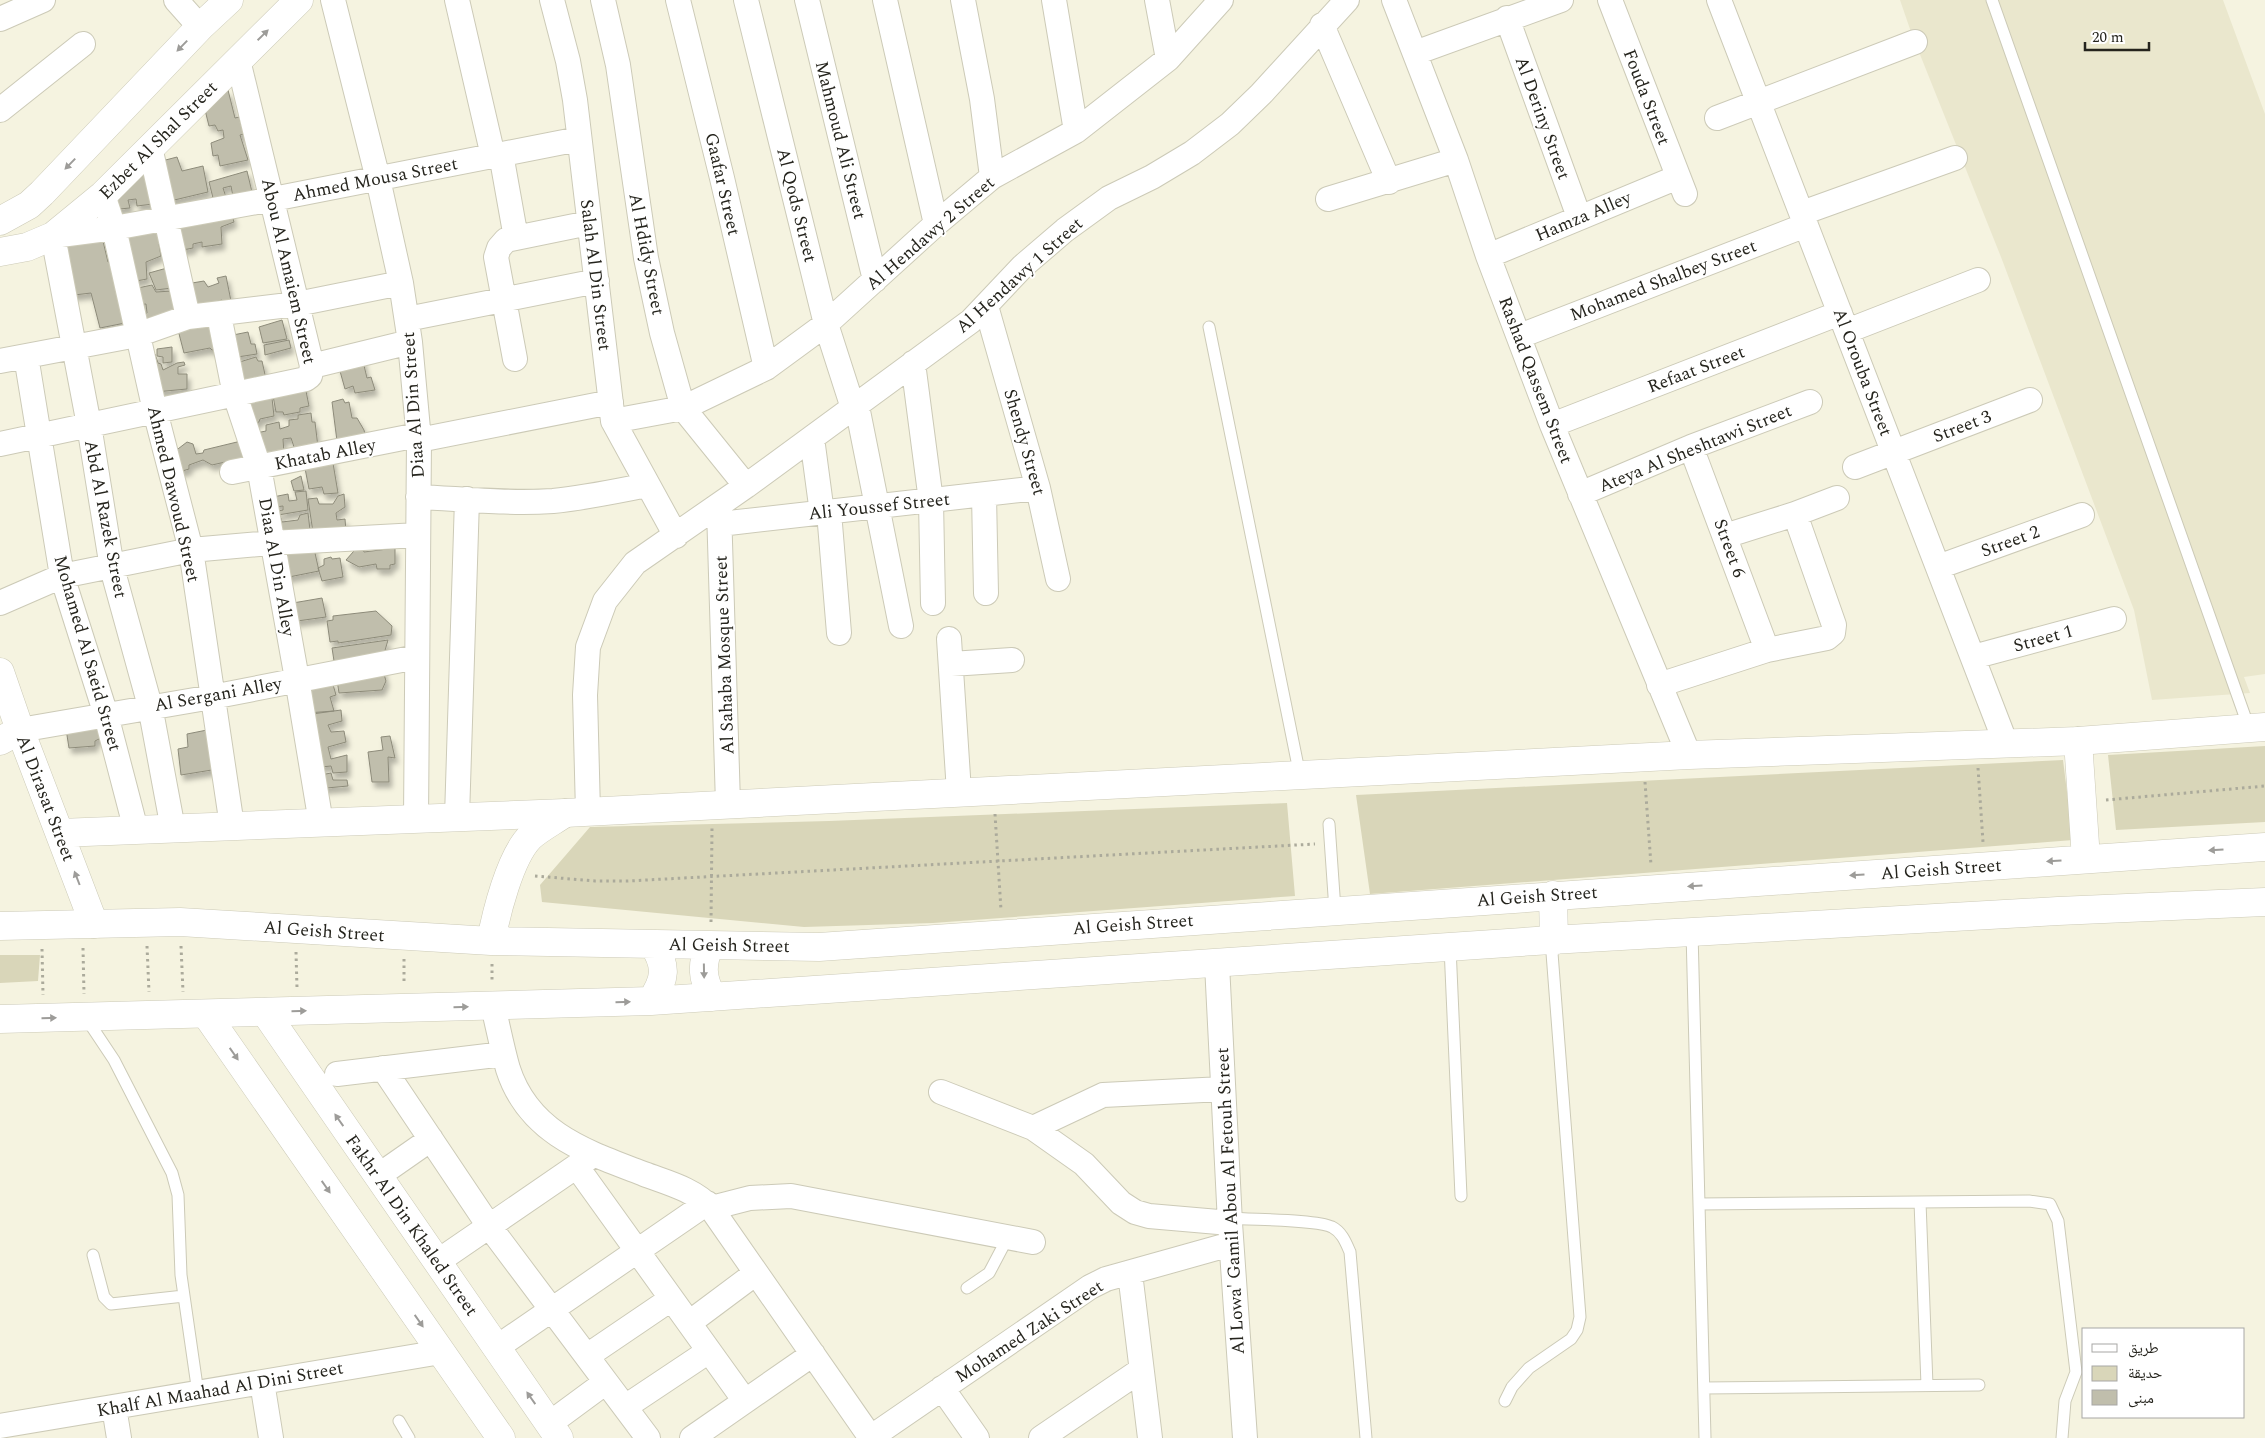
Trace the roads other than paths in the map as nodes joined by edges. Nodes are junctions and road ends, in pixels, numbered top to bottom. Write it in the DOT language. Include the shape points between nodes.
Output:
graph roads {
  1 [pos="43,0"];
  2 [pos="176,0"];
  3 [pos="230,0"];
  4 [pos="299,0"];
  5 [pos="333,0"];
  6 [pos="457,0"];
  7 [pos="552,0"];
  8 [pos="603,0"];
  9 [pos="678,0"];
  10 [pos="746,0"];
  11 [pos="807,0"];
  12 [pos="886,0"];
  13 [pos="963,0"];
  14 [pos="1054,0"];
  15 [pos="1157,0"];
  16 [pos="1221,0"];
  17 [pos="1347,0"];
  18 [pos="1394,0"];
  19 [pos="1561,0"];
  20 [pos="1610,0"];
  21 [pos="1719,0"];
  22 [pos="1992,0"];
  23 [pos="1507,18"];
  24 [pos="0,19"];
  25 [pos="1322,25"];
  26 [pos="200,27"];
  27 [pos="1915,42"];
  28 [pos="83,44"];
  29 [pos="1415,53"];
  30 [pos="1168,59"];
  31 [pos="238,60"];
  32 [pos="1759,102"];
  33 [pos="0,110"];
  34 [pos="1717,118"];
  35 [pos="1076,131"];
  36 [pos="579,139"];
  37 [pos="150,147"];
  38 [pos="497,155"];
  39 [pos="1955,158"];
  40 [pos="1456,160"];
  41 [pos="992,176"];
  42 [pos="378,179"];
  43 [pos="1389,182"];
  44 [pos="1682,186"];
  45 [pos="103,195"];
  46 [pos="272,199"];
  47 [pos="1328,199"];
  48 [pos="1579,217"];
  49 [pos="164,218"];
  50 [pos="1804,219"];
  51 [pos="0,221"];
  52 [pos="589,223"];
  53 [pos="936,224"];
  54 [pos="114,228"];
  55 [pos="53,236"];
  56 [pos="516,238"];
  57 [pos="0,252"];
  58 [pos="1488,256"];
  59 [pos="875,280"];
  60 [pos="1978,280"];
  61 [pos="597,281"];
  62 [pos="401,283"];
  63 [pos="504,300"];
  64 [pos="297,304"];
  65 [pos="986,306"];
  66 [pos="218,315"];
  67 [pos="188,317"];
  68 [pos="407,319"];
  69 [pos="1844,322"];
  70 [pos="826,324"];
  71 [pos="1209,327"];
  72 [pos="137,335"];
  73 [pos="1520,336"];
  74 [pos="410,342"];
  75 [pos="74,347"];
  76 [pos="26,356"];
  77 [pos="515,359"];
  78 [pos="0,361"];
  79 [pos="913,363"];
  80 [pos="312,366"];
  81 [pos="766,368"];
  82 [pos="235,395"];
  83 [pos="2030,400"];
  84 [pos="1810,402"];
  85 [pos="855,407"];
  86 [pos="684,408"];
  87 [pos="155,411"];
  88 [pos="612,411"];
  89 [pos="89,425"];
  90 [pos="1552,425"];
  91 [pos="40,435"];
  92 [pos="419,438"];
  93 [pos="812,438"];
  94 [pos="0,444"];
  95 [pos="1691,447"];
  96 [pos="1894,452"];
  97 [pos="259,467"];
  98 [pos="1855,467"];
  99 [pos="232,472"];
  100 [pos="648,485"];
  101 [pos="746,486"];
  102 [pos="1038,488"];
  103 [pos="1580,494"];
  104 [pos="984,495"];
  105 [pos="418,497"];
  106 [pos="1837,498"];
  107 [pos="467,499"];
  108 [pos="930,501"];
  109 [pos="877,507"];
  110 [pos="825,512"];
  111 [pos="1795,514"];
  112 [pos="720,515"];
  113 [pos="2082,515"];
  114 [pos="418,535"];
  115 [pos="676,536"];
  116 [pos="1725,536"];
  117 [pos="271,543"];
  118 [pos="191,550"];
  119 [pos="1938,567"];
  120 [pos="112,568"];
  121 [pos="62,576"];
  122 [pos="1058,580"];
  123 [pos="986,593"];
  124 [pos="0,603"];
  125 [pos="933,603"];
  126 [pos="2114,619"];
  127 [pos="901,626"];
  128 [pos="839,633"];
  129 [pos="949,639"];
  130 [pos="1767,650"];
  131 [pos="417,657"];
  132 [pos="1972,657"];
  133 [pos="1012,660"];
  134 [pos="951,664"];
  135 [pos="0,672"];
  136 [pos="297,679"];
  137 [pos="1660,685"];
  138 [pos="212,697"];
  139 [pos="150,706"];
  140 [pos="106,715"];
  141 [pos="2257,727"];
  142 [pos="10,736"];
  143 [pos="2078,741"];
  144 [pos="2006,744"];
  145 [pos="1689,755"];
  146 [pos="1300,776"];
  147 [pos="959,792"];
  148 [pos="720,805"];
  149 [pos="576,812"];
  150 [pos="457,817"];
  151 [pos="416,819"];
  152 [pos="321,823"];
  153 [pos="1328,824"];
  154 [pos="232,826"];
  155 [pos="173,829"];
  156 [pos="136,830"];
  157 [pos="60,833"];
  158 [pos="2265,847"];
  159 [pos="2086,859"];
  160 [pos="1553,895"];
  161 [pos="2265,902"];
  162 [pos="1335,910"];
  163 [pos="88,924"];
  164 [pos="0,926"];
  165 [pos="1692,932"];
  166 [pos="1553,940"];
  167 [pos="492,941"];
  168 [pos="653,944"];
  169 [pos="710,945"];
  170 [pos="1450,947"];
  171 [pos="1216,964"];
  172 [pos="712,997"];
  173 [pos="651,1001"];
  174 [pos="493,1006"];
  175 [pos="265,1012"];
  176 [pos="195,1014"];
  177 [pos="85,1017"];
  178 [pos="0,1019"];
  179 [pos="504,1054"];
  180 [pos="383,1068"];
  181 [pos="337,1074"];
  182 [pos="1223,1089"];
  183 [pos="941,1092"];
  184 [pos="1034,1128"];
  185 [pos="431,1139"];
  186 [pos="585,1161"];
  187 [pos="378,1176"];
  188 [pos="1461,1196"];
  189 [pos="1920,1202"];
  190 [pos="1699,1204"];
  191 [pos="709,1206"];
  192 [pos="489,1226"];
  193 [pos="1230,1228"];
  194 [pos="1008,1237"];
  195 [pos="1033,1242"];
  196 [pos="637,1251"];
  197 [pos="93,1254"];
  198 [pos="437,1262"];
  199 [pos="756,1273"];
  200 [pos="1130,1273"];
  201 [pos="967,1288"];
  202 [pos="184,1296"];
  203 [pos="671,1298"];
  204 [pos="552,1309"];
  205 [pos="688,1323"];
  206 [pos="496,1348"];
  207 [pos="708,1351"];
  208 [pos="441,1352"];
  209 [pos="813,1354"];
  210 [pos="587,1356"];
  211 [pos="1141,1370"];
  212 [pos="262,1382"];
  213 [pos="606,1382"];
  214 [pos="1927,1385"];
  215 [pos="1979,1385"];
  216 [pos="942,1388"];
  217 [pos="1704,1388"];
  218 [pos="198,1393"];
  219 [pos="745,1401"];
  220 [pos="1504,1401"];
  221 [pos="114,1407"];
  222 [pos="625,1407"];
  223 [pos="399,1422"];
  224 [pos="0,1426"];
  225 [pos="554,1431"];
  226 [pos="119,1438"];
  227 [pos="271,1438"];
  228 [pos="409,1438"];
  229 [pos="501,1438"];
  230 [pos="648,1438"];
  231 [pos="692,1438"];
  232 [pos="870,1438"];
  233 [pos="977,1438"];
  234 [pos="1041,1438"];
  235 [pos="1150,1438"];
  236 [pos="1245,1438"];
  237 [pos="1366,1438"];
  238 [pos="1705,1438"];
  239 [pos="2062,1438"];
  1 -- 24 [label="street"];
  2 -- 26 [label="street"];
  3 -- 26 [label="main road"];
  31 -- 4 [label="main road, Ezbet Al Shal Street, one-way"];
  5 -- 42 [label="street, Diaa Al Din Street"];
  6 -- 38 [label="street"];
  7 -- 36 [label="street, Salah Al Din Street" via="568,61"];
  8 -- 86 [label="street, Al Hdidy Street" via="618,65 646,258 662,333"];
  9 -- 81 [label="street, Gaafar Street"];
  10 -- 70 [label="street, Al Qods Street"];
  11 -- 59 [label="street, Mahmoud Ali Street"];
  12 -- 53 [label="street"];
  13 -- 41 [label="street" via="982,99"];
  14 -- 35 [label="street"];
  15 -- 30 [label="street"];
  16 -- 30 [label="street, Al Hendawy 2 Street"];
  17 -- 25 [label="street, Al Hendawy 1 Street"];
  18 -- 29 [label="street, Rashad Qassem Street"];
  19 -- 23 [label="street"];
  20 -- 44 [label="street, Fouda Street"];
  21 -- 32 [label="street, Al Orouba Street"];
  22 -- 141 [label="lane"];
  23 -- 29 [label="street"];
  23 -- 48 [label="street, Al Deriny Street"];
  25 -- 43 [label="street"];
  25 -- 65 [label="street, Al Hendawy 1 Street" via="1230,124 1192,153 1152,178 1109,198 1065,230 1023,266"];
  26 -- 51 [label="main road, one-way" via="42,193"];
  27 -- 32 [label="street"];
  28 -- 33 [label="street"];
  29 -- 40 [label="street, Rashad Qassem Street"];
  30 -- 35 [label="street, Al Hendawy 2 Street"];
  31 -- 37 [label="main road, Ezbet Al Shal Street"];
  31 -- 46 [label="street, Abou Al Amaiem Street"];
  32 -- 34 [label="street"];
  32 -- 50 [label="street, Al Orouba Street"];
  35 -- 41 [label="street, Al Hendawy 2 Street"];
  36 -- 38 [label="street, Ahmed Mousa Street"];
  36 -- 52 [label="street, Salah Al Din Street"];
  37 -- 45 [label="main road, Ezbet Al Shal Street"];
  37 -- 49 [label="street"];
  38 -- 42 [label="street, Ahmed Mousa Street"];
  38 -- 56 [label="street"];
  39 -- 50 [label="street, Mohamed Shalbey Street"];
  40 -- 43 [label="street"];
  40 -- 58 [label="street, Rashad Qassem Street"];
  41 -- 53 [label="street, Al Hendawy 2 Street"];
  42 -- 46 [label="street, Ahmed Mousa Street"];
  42 -- 62 [label="street, Diaa Al Din Street"];
  43 -- 47 [label="street"];
  44 -- 48 [label="street, Hamza Alley"];
  45 -- 54 [label="street, Ahmed Dawoud Street"];
  45 -- 55 [label="main road, Ezbet Al Shal Street"];
  46 -- 49 [label="street, Ahmed Mousa Street"];
  46 -- 64 [label="street, Abou Al Amaiem Street"];
  48 -- 58 [label="street, Hamza Alley"];
  49 -- 54 [label="street, Ahmed Mousa Street"];
  49 -- 67 [label="street"];
  50 -- 69 [label="street, Al Orouba Street"];
  50 -- 73 [label="street, Mohamed Shalbey Street"];
  52 -- 56 [label="street"];
  52 -- 61 [label="street, Salah Al Din Street"];
  53 -- 59 [label="street, Al Hendawy 2 Street"];
  54 -- 55 [label="street, Ahmed Mousa Street"];
  54 -- 72 [label="street, Ahmed Dawoud Street"];
  55 -- 57 [label="main road, Ezbet Al Shal Street" via="27,247"];
  55 -- 75 [label="street, Abd Al Razek Street"];
  56 -- 63 [label="street" via="506,240 496,257"];
  58 -- 73 [label="street, Rashad Qassem Street"];
  59 -- 70 [label="street, Al Hendawy 2 Street"];
  60 -- 69 [label="street, Refaat Street"];
  61 -- 63 [label="street"];
  61 -- 88 [label="street, Salah Al Din Street"];
  62 -- 64 [label="street"];
  62 -- 68 [label="street, Diaa Al Din Street"];
  63 -- 68 [label="street"];
  63 -- 77 [label="street"];
  64 -- 66 [label="street"];
  64 -- 80 [label="street, Abou Al Amaiem Street"];
  65 -- 79 [label="street, Al Hendawy 1 Street"];
  65 -- 102 [label="street, Shendy Street"];
  66 -- 67 [label="street"];
  66 -- 82 [label="street, Diaa Al Din Alley"];
  67 -- 72 [label="street"];
  68 -- 74 [label="street, Diaa Al Din Street"];
  69 -- 90 [label="street, Refaat Street"];
  69 -- 96 [label="street, Al Orouba Street"];
  70 -- 81 [label="street, Al Hendawy 2 Street"];
  70 -- 85 [label="street, Al Qods Street"];
  71 -- 146 [label="lane"];
  72 -- 75 [label="street"];
  72 -- 87 [label="street, Ahmed Dawoud Street"];
  73 -- 90 [label="street, Rashad Qassem Street"];
  74 -- 80 [label="street"];
  74 -- 92 [label="street, Diaa Al Din Street"];
  75 -- 76 [label="street"];
  75 -- 89 [label="street, Abd Al Razek Street"];
  76 -- 78 [label="street"];
  76 -- 91 [label="street, Mohamed Al Saeid Street"];
  79 -- 85 [label="street, Al Hendawy 1 Street"];
  79 -- 108 [label="street"];
  80 -- 82 [label="street, Abou Al Amaiem Street" via="306,379"];
  81 -- 86 [label="street, Al Hendawy 2 Street"];
  82 -- 87 [label="street, Abou Al Amaiem Street"];
  82 -- 97 [label="street, Diaa Al Din Alley"];
  83 -- 96 [label="street, Street 3"];
  84 -- 95 [label="street, Ateya Al Sheshtawi Street"];
  85 -- 93 [label="street, Al Hendawy 1 Street"];
  85 -- 109 [label="street, Al Qods Street"];
  86 -- 88 [label="street, Al Hendawy 2 Street"];
  86 -- 101 [label="street, Al Hdidy Street"];
  87 -- 89 [label="street, Abou Al Amaiem Street"];
  87 -- 118 [label="street, Ahmed Dawoud Street"];
  88 -- 92 [label="street, Khatab Alley"];
  88 -- 100 [label="street, Salah Al Din Street"];
  89 -- 91 [label="street, Abou Al Amaiem Street"];
  89 -- 120 [label="street, Abd Al Razek Street"];
  90 -- 103 [label="street, Rashad Qassem Street"];
  91 -- 94 [label="street, Abou Al Amaiem Street"];
  91 -- 121 [label="street, Mohamed Al Saeid Street"];
  92 -- 97 [label="street, Khatab Alley"];
  92 -- 105 [label="street, Diaa Al Din Street"];
  93 -- 101 [label="street, Al Hendawy 1 Street"];
  93 -- 110 [label="street"];
  95 -- 103 [label="street, Ateya Al Sheshtawi Street"];
  95 -- 116 [label="street, Street 6"];
  96 -- 98 [label="street, Street 3"];
  96 -- 119 [label="street, Al Orouba Street"];
  97 -- 99 [label="street, Khatab Alley"];
  97 -- 117 [label="street, Diaa Al Din Alley"];
  100 -- 107 [label="street" via="552,501"];
  100 -- 115 [label="street, Salah Al Din Street"];
  101 -- 112 [label="street, Al Hendawy 1 Street"];
  102 -- 104 [label="street, Ali Youssef Street"];
  102 -- 122 [label="street, Shendy Street"];
  103 -- 137 [label="street, Rashad Qassem Street"];
  104 -- 108 [label="street, Ali Youssef Street"];
  104 -- 123 [label="street"];
  105 -- 107 [label="street"];
  105 -- 114 [label="street, Diaa Al Din Street"];
  106 -- 111 [label="street"];
  107 -- 150 [label="street"];
  108 -- 109 [label="street, Ali Youssef Street"];
  108 -- 125 [label="street"];
  109 -- 110 [label="street, Ali Youssef Street"];
  109 -- 127 [label="street, Al Qods Street"];
  110 -- 112 [label="street, Ali Youssef Street"];
  110 -- 128 [label="street"];
  111 -- 116 [label="street"];
  111 -- 130 [label="street" via="1834,624 1833,632 1827,638"];
  112 -- 115 [label="street, Al Hendawy 1 Street"];
  112 -- 148 [label="street, Al Sahaba Mosque Street"];
  113 -- 119 [label="street, Street 2"];
  114 -- 117 [label="street"];
  114 -- 131 [label="street, Diaa Al Din Street"];
  115 -- 149 [label="street, Al Hendawy 1 Street" via="635,563 623,578 605,601 588,647"];
  116 -- 130 [label="street, Street 6"];
  117 -- 118 [label="street"];
  117 -- 136 [label="street, Diaa Al Din Alley"];
  118 -- 120 [label="street"];
  118 -- 138 [label="street, Ahmed Dawoud Street"];
  119 -- 132 [label="street, Al Orouba Street"];
  120 -- 121 [label="street"];
  120 -- 139 [label="street, Abd Al Razek Street"];
  121 -- 124 [label="street"];
  121 -- 140 [label="street, Mohamed Al Saeid Street"];
  126 -- 132 [label="street, Street 1"];
  129 -- 134 [label="street"];
  130 -- 137 [label="street"];
  131 -- 136 [label="street, Al Sergani Alley"];
  131 -- 151 [label="street, Diaa Al Din Street"];
  132 -- 144 [label="street, Al Orouba Street"];
  133 -- 134 [label="street"];
  134 -- 147 [label="street"];
  135 -- 142 [label="main road, Al Dirasat Street"];
  136 -- 138 [label="street, Al Sergani Alley"];
  136 -- 152 [label="street, Diaa Al Din Alley"];
  137 -- 145 [label="street, Rashad Qassem Street"];
  138 -- 139 [label="street, Al Sergani Alley"];
  138 -- 154 [label="street, Ahmed Dawoud Street"];
  139 -- 140 [label="street, Al Sergani Alley"];
  139 -- 155 [label="street, Abd Al Razek Street"];
  140 -- 142 [label="street, Al Sergani Alley"];
  140 -- 156 [label="street, Mohamed Al Saeid Street"];
  141 -- 143 [label="main road"];
  142 -- 157 [label="main road, Al Dirasat Street"];
  143 -- 144 [label="main road"];
  143 -- 159 [label="main road"];
  144 -- 145 [label="main road"];
  145 -- 146 [label="main road"];
  146 -- 147 [label="main road"];
  147 -- 148 [label="main road"];
  148 -- 149 [label="main road"];
  149 -- 150 [label="main road"];
  149 -- 167 [label="main road" via="530,838 518,855 498,905"];
  150 -- 151 [label="main road"];
  151 -- 152 [label="main road"];
  152 -- 154 [label="main road"];
  153 -- 162 [label="lane"];
  154 -- 155 [label="main road"];
  155 -- 156 [label="main road"];
  156 -- 157 [label="main road"];
  163 -- 157 [label="main road, Al Dirasat Street, one-way"];
  158 -- 159 [label="main road, Al Geish Street, one-way"];
  159 -- 160 [label="main road, Al Geish Street, one-way"];
  160 -- 162 [label="main road, Al Geish Street"];
  160 -- 166 [label="main road"];
  161 -- 165 [label="main road"];
  162 -- 169 [label="main road, Al Geish Street" via="819,947"];
  163 -- 164 [label="main road, Al Geish Street"];
  163 -- 167 [label="main road, Al Geish Street" via="180,922"];
  165 -- 166 [label="main road"];
  165 -- 190 [label="lane"];
  166 -- 170 [label="main road"];
  166 -- 220 [label="lane" via="1580,1317 1571,1339 1529,1368"];
  167 -- 168 [label="main road, Al Geish Street"];
  168 -- 169 [label="main road, Al Geish Street"];
  168 -- 173 [label="main road" via="661,957 664,972 660,988"];
  169 -- 172 [label="main road, one-way" via="702,971"];
  170 -- 171 [label="main road"];
  170 -- 188 [label="lane"];
  171 -- 172 [label="main road"];
  171 -- 182 [label="street, Al Lowa' Gamil Abou Al Fetouh Street"];
  172 -- 173 [label="main road"];
  174 -- 173 [label="main road, one-way"];
  175 -- 174 [label="main road, one-way"];
  174 -- 179 [label="street"];
  175 -- 176 [label="main road"];
  187 -- 175 [label="main road, Fakhr Al Din Khaled Street, one-way"];
  176 -- 177 [label="main road"];
  176 -- 208 [label="main road, one-way"];
  178 -- 177 [label="main road, one-way"];
  177 -- 202 [label="lane" via="114,1060 172,1173 178,1195 179,1256"];
  179 -- 180 [label="street"];
  179 -- 186 [label="street" via="522,1098 540,1121"];
  180 -- 181 [label="street"];
  180 -- 185 [label="street"];
  182 -- 184 [label="street" via="1103,1095"];
  182 -- 193 [label="street, Al Lowa' Gamil Abou Al Fetouh Street"];
  183 -- 184 [label="street"];
  184 -- 193 [label="street" via="1084,1164 1121,1203 1135,1212"];
  185 -- 187 [label="street"];
  185 -- 192 [label="street"];
  186 -- 191 [label="street" via="688,1190"];
  186 -- 192 [label="street"];
  186 -- 196 [label="street"];
  187 -- 198 [label="main road, Fakhr Al Din Khaled Street"];
  189 -- 190 [label="lane"];
  189 -- 214 [label="lane"];
  189 -- 239 [label="lane" via="2029,1200 2050,1204 2058,1220 2076,1372 2065,1401"];
  190 -- 217 [label="lane"];
  191 -- 194 [label="street" via="750,1198 791,1196"];
  191 -- 196 [label="street"];
  191 -- 199 [label="street"];
  192 -- 198 [label="street"];
  192 -- 204 [label="street"];
  193 -- 200 [label="street, Mohamed Zaki Street"];
  193 -- 236 [label="street, Al Lowa' Gamil Abou Al Fetouh Street"];
  193 -- 237 [label="lane" via="1318,1223 1333,1228 1344,1238 1350,1252"];
  194 -- 195 [label="street"];
  194 -- 201 [label="lane" via="989,1273"];
  196 -- 203 [label="street"];
  196 -- 204 [label="street"];
  197 -- 202 [label="lane" via="104,1297 111,1304"];
  198 -- 206 [label="main road, Fakhr Al Din Khaled Street"];
  199 -- 205 [label="street"];
  199 -- 209 [label="street"];
  200 -- 211 [label="street"];
  200 -- 216 [label="street, Mohamed Zaki Street" via="1082,1292"];
  202 -- 218 [label="lane"];
  203 -- 205 [label="street"];
  203 -- 210 [label="street"];
  204 -- 206 [label="street"];
  204 -- 210 [label="street"];
  205 -- 207 [label="street"];
  225 -- 206 [label="main road, Fakhr Al Din Khaled Street, one-way"];
  207 -- 219 [label="street"];
  207 -- 222 [label="street"];
  208 -- 212 [label="street, Khalf Al Maahad Al Dini Street"];
  208 -- 229 [label="main road"];
  209 -- 219 [label="street"];
  209 -- 232 [label="street"];
  210 -- 213 [label="street"];
  211 -- 234 [label="street"];
  211 -- 235 [label="street"];
  212 -- 218 [label="street, Khalf Al Maahad Al Dini Street"];
  212 -- 227 [label="street"];
  213 -- 222 [label="street"];
  213 -- 225 [label="street"];
  214 -- 215 [label="lane"];
  214 -- 217 [label="lane"];
  216 -- 232 [label="street, Mohamed Zaki Street"];
  216 -- 233 [label="street"];
  217 -- 238 [label="lane"];
  218 -- 221 [label="street, Khalf Al Maahad Al Dini Street"];
  219 -- 231 [label="street"];
  221 -- 224 [label="street, Khalf Al Maahad Al Dini Street"];
  221 -- 226 [label="street"];
  222 -- 230 [label="street"];
  223 -- 228 [label="lane"];
}
